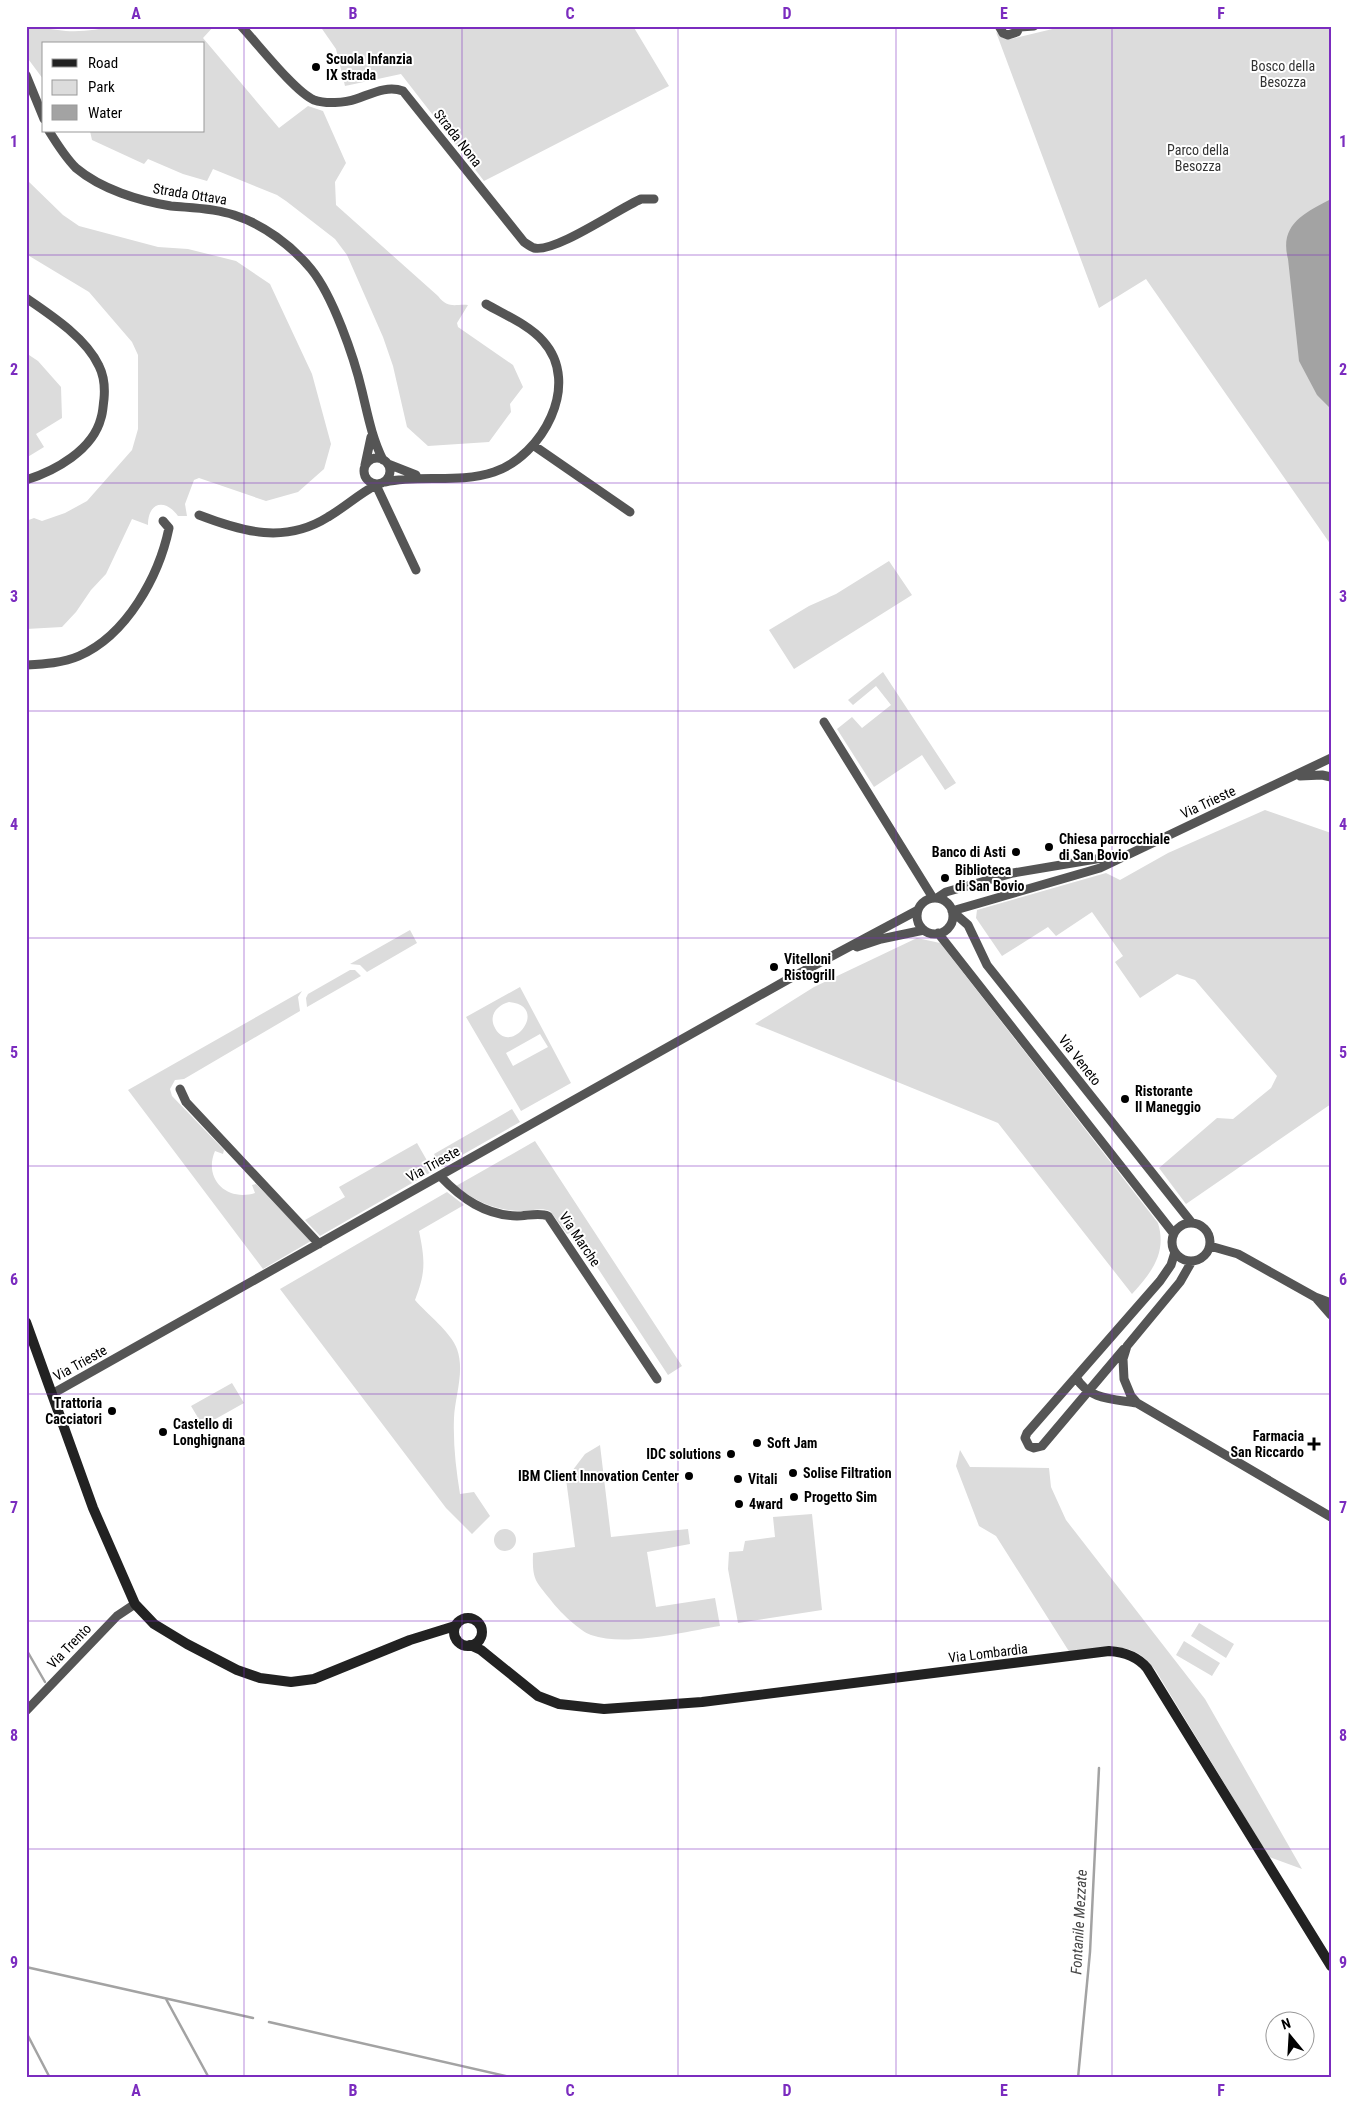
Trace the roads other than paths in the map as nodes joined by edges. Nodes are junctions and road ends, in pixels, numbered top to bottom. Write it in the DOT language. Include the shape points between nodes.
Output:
graph roads {
  1 [pos="241,26"];
  2 [pos="999,26"];
  3 [pos="1034,26"];
  4 [pos="1020,27"];
  5 [pos="26,75"];
  6 [pos="42,114"];
  7 [pos="50,132"];
  8 [pos="654,199"];
  9 [pos="26,298"];
  10 [pos="486,304"];
  11 [pos="371,432"];
  12 [pos="534,445"];
  13 [pos="386,462"];
  14 [pos="364,468"];
  15 [pos="424,477"];
  16 [pos="26,480"];
  17 [pos="381,483"];
  18 [pos="346,505"];
  19 [pos="630,512"];
  20 [pos="199,515"];
  21 [pos="163,521"];
  22 [pos="416,570"];
  23 [pos="26,665"];
  24 [pos="824,722"];
  25 [pos="1331,758"];
  26 [pos="1292,776"];
  27 [pos="1331,777"];
  28 [pos="1128,854"];
  29 [pos="935,898"];
  30 [pos="918,910"];
  31 [pos="952,912"];
  32 [pos="924,930"];
  33 [pos="938,933"];
  34 [pos="828,958"];
  35 [pos="180,1089"];
  36 [pos="440,1176"];
  37 [pos="1192,1223"];
  38 [pos="1174,1234"];
  39 [pos="320,1244"];
  40 [pos="1210,1246"];
  41 [pos="1175,1252"];
  42 [pos="1192,1261"];
  43 [pos="1316,1297"];
  44 [pos="1331,1304"];
  45 [pos="1331,1314"];
  46 [pos="26,1322"];
  47 [pos="1127,1346"];
  48 [pos="1076,1377"];
  49 [pos="657,1378"];
  50 [pos="1088,1391"];
  51 [pos="52,1394"];
  52 [pos="1137,1403"];
  53 [pos="1331,1517"];
  54 [pos="135,1604"];
  55 [pos="455,1631"];
  56 [pos="481,1636"];
  57 [pos="470,1645"];
  58 [pos="493,1660"];
  59 [pos="26,1711"];
  60 [pos="1331,1966"];
  1 -- 8 [label="street, Strada Nona" via="300,90 314,100 351,101 382,90 395,88 403,91 524,242 534,248 547,248 641,199"];
  2 -- 4 [label="street" via="1008,35"];
  3 -- 4 [label="street"];
  5 -- 6 [label="street"];
  7 -- 11 [label="street, Strada Ottava" via="62,153 93,180 142,200 208,208 235,215 258,224 286,245 311,269 339,323 360,383"];
  9 -- 16 [label="street" via="56,319 96,360 103,375 104,395 101,419 93,435 58,466"];
  10 -- 12 [label="street, Strada Ottava" via="540,337 559,372 556,405"];
  11 -- 13 [label="street, Strada Ottava"];
  11 -- 14 [label="street, Strada Ottava"];
  12 -- 15 [label="street, Strada Ottava" via="497,472 458,479"];
  12 -- 19 [label="street"];
  13 -- 14 [label="street" via="374,458"];
  13 -- 15 [label="street, Strada Ottava"];
  13 -- 17 [label="street" via="389,476"];
  14 -- 17 [label="street" via="365,478 372,484"];
  14 -- 18 [label="street, Strada Ottava" via="356,492"];
  15 -- 17 [label="street, Strada Ottava"];
  17 -- 18 [label="street, Strada Ottava"];
  17 -- 22 [label="street"];
  18 -- 20 [label="street, Strada Ottava" via="307,528 282,533 255,533"];
  21 -- 23 [label="street" via="169,528 164,552 142,596 112,633 96,648 78,657 50,664"];
  24 -- 29 [label="street"];
  25 -- 26 [label="street, Via Trieste"];
  26 -- 27 [label="street"];
  26 -- 28 [label="street, Via Trieste"];
  28 -- 29 [label="street" via="1013,873"];
  28 -- 31 [label="street, Via Trieste" via="1100,868"];
  29 -- 30 [label="street" via="923,903"];
  29 -- 31 [label="street" via="946,902"];
  30 -- 32 [label="street" via="918,921"];
  30 -- 34 [label="street"];
  31 -- 33 [label="street" via="950,925"];
  31 -- 37 [label="street, Via Veneto" via="968,925 987,965"];
  32 -- 33 [label="street"];
  32 -- 34 [label="street" via="881,939"];
  33 -- 38 [label="street"];
  34 -- 36 [label="street, Via Trieste"];
  35 -- 39 [label="street" via="186,1102"];
  36 -- 39 [label="street, Via Trieste"];
  36 -- 49 [label="street, Via Marche" via="463,1197 488,1211 516,1216 548,1216"];
  37 -- 38 [label="street" via="1183,1225"];
  37 -- 40 [label="street" via="1208,1232"];
  38 -- 41 [label="street" via="1172,1245"];
  39 -- 51 [label="street, Via Trieste"];
  40 -- 42 [label="street" via="1202,1258"];
  40 -- 43 [label="street" via="1238,1254"];
  41 -- 42 [label="street" via="1182,1259"];
  41 -- 48 [label="street" via="1160,1281"];
  42 -- 47 [label="street" via="1175,1288"];
  43 -- 44 [label="street"];
  43 -- 45 [label="street"];
  46 -- 51 [label="street"];
  47 -- 50 [label="street"];
  47 -- 52 [label="street" via="1123,1360 1124,1379"];
  48 -- 50 [label="street"];
  48 -- 50 [label="street" via="1027,1433 1029,1446 1042,1446"];
  50 -- 52 [label="street" via="1109,1399"];
  51 -- 54 [label="street" via="93,1508"];
  52 -- 53 [label="street"];
  54 -- 55 [label="street" via="154,1624 187,1644 237,1670 280,1682 314,1679 416,1638"];
  54 -- 59 [label="street, Via Trento" via="117,1616"];
  55 -- 56 [label="street, Via Lombardia" via="463,1619 475,1619 481,1626"];
  55 -- 57 [label="street, Via Lombardia" via="461,1643"];
  56 -- 57 [label="street"];
  56 -- 58 [label="street, Via Lombardia"];
  57 -- 58 [label="street, Via Lombardia"];
  58 -- 60 [label="street, Via Lombardia" via="528,1690 548,1700 604,1709 702,1702 1099,1653 1124,1653 1147,1668"];
}
